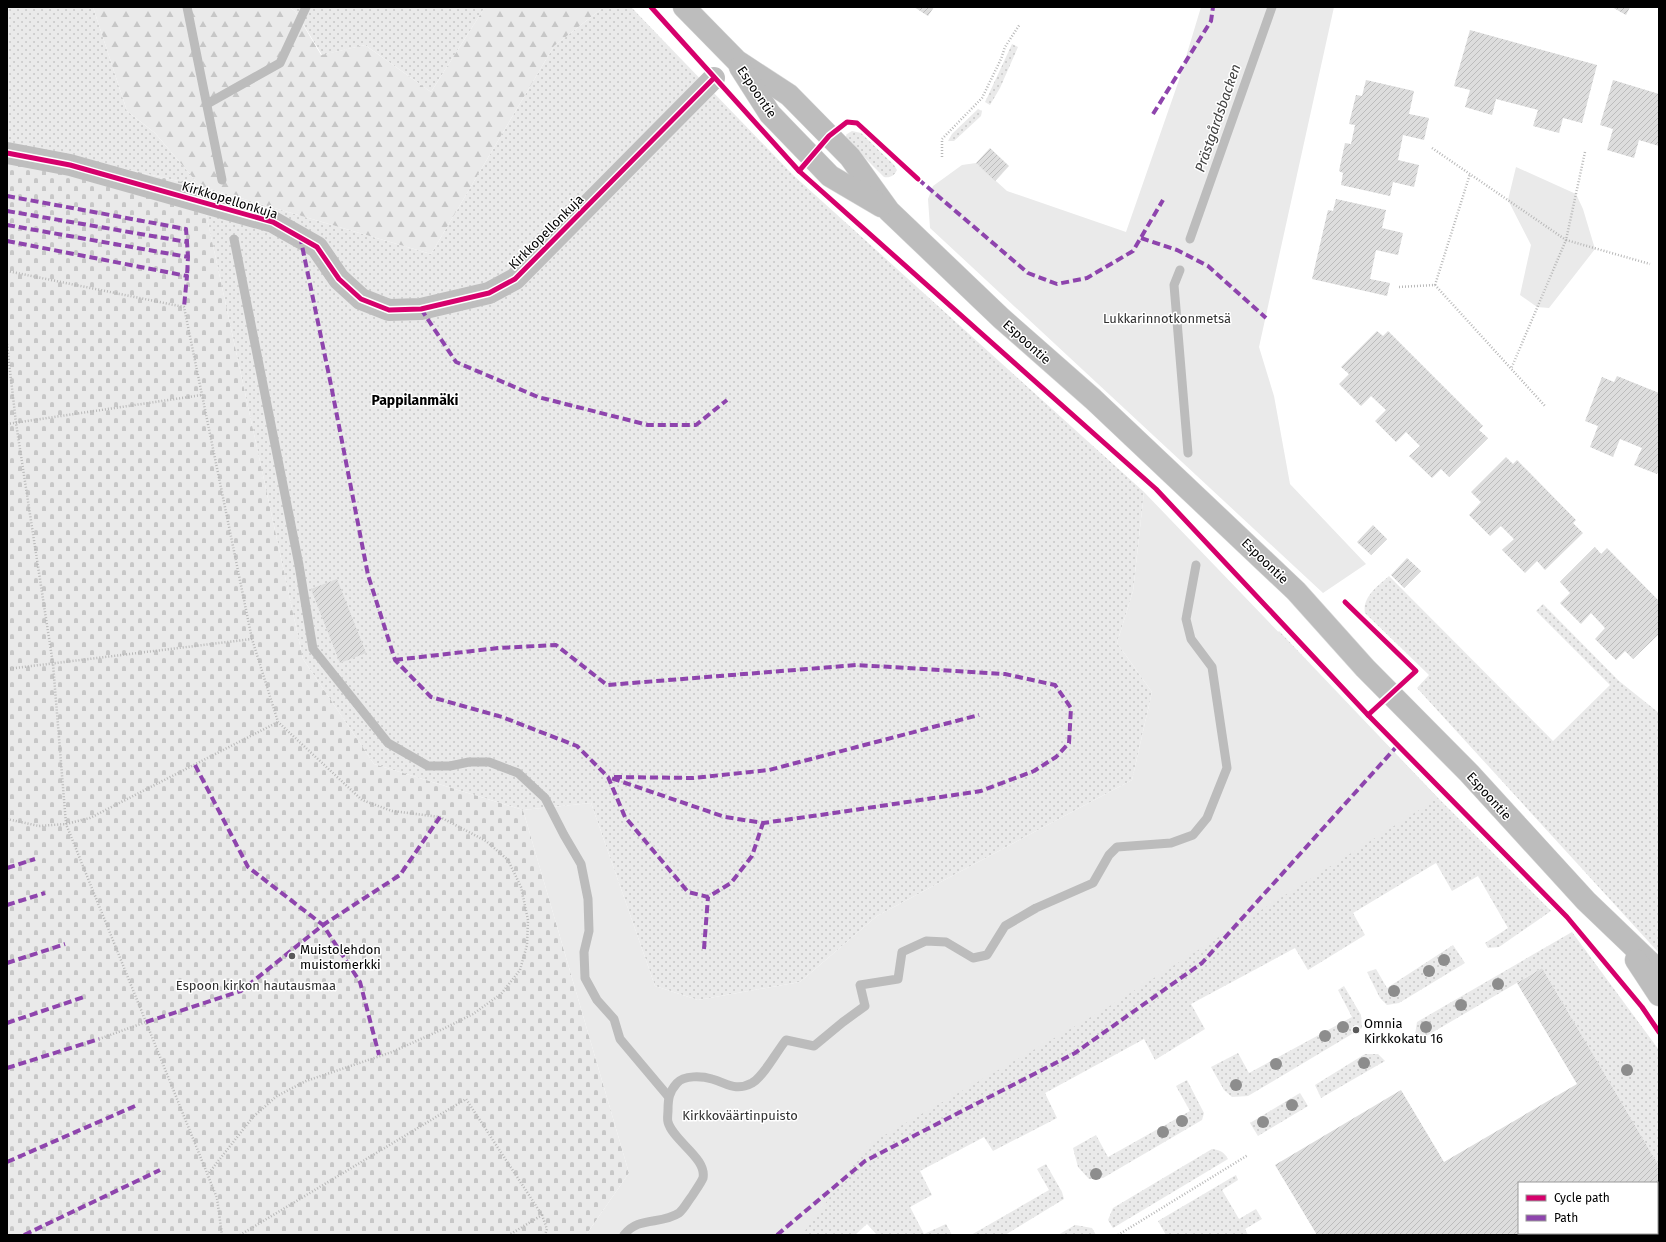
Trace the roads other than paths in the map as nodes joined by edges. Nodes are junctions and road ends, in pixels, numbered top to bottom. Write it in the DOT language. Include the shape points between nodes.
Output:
graph roads {
  1 [pos="684,7"];
  2 [pos="714,78"];
  3 [pos="7,153"];
  4 [pos="1619,934"];
  5 [pos="1659,971"];
  6 [pos="1659,995"];
  1 -- 4 [label="main road, Espoontie" via="737,61 770,114 830,176 889,211 1296,591 1365,668"];
  2 -- 3 [label="street, Kirkkopellonkuja" via="515,279 489,293 421,310 389,310 361,299 339,279 317,247 273,222 70,166"];
  4 -- 5 [label="main road, Espoontie"];
  4 -- 6 [label="main road, Espoontie"];
}
